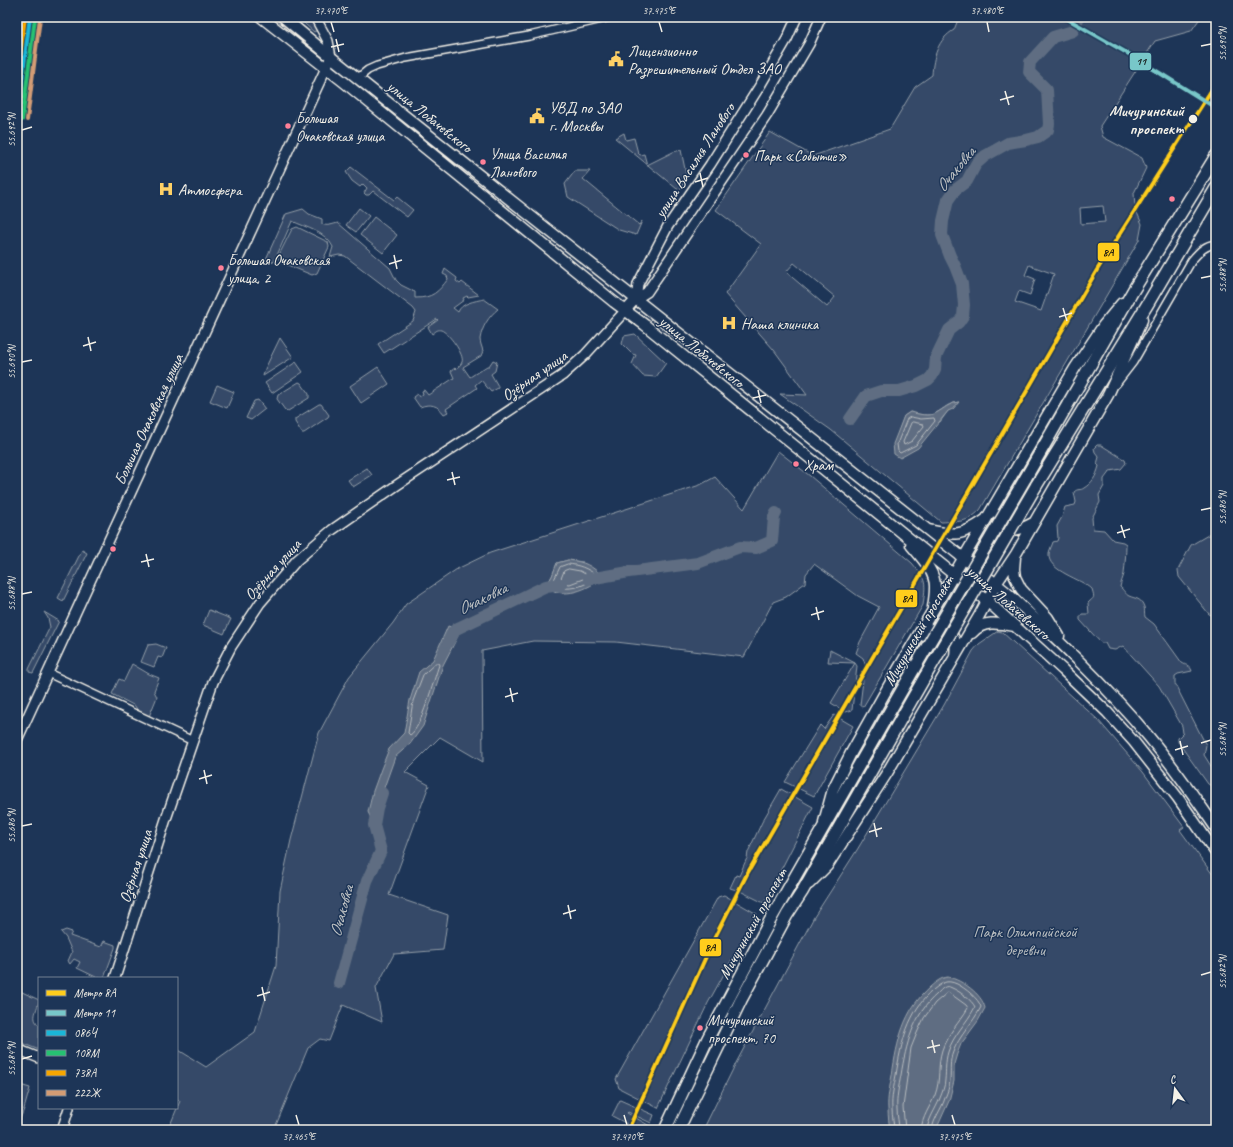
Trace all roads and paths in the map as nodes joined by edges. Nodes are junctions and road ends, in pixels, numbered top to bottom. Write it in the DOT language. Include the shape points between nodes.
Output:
graph roads {
  1 [pos="261,17"];
  2 [pos="283,17"];
  3 [pos="315,17"];
  4 [pos="612,17"];
  5 [pos="797,17"];
  6 [pos="821,17"];
  7 [pos="331,57"];
  8 [pos="325,68"];
  9 [pos="358,78"];
  10 [pos="1216,156"];
  11 [pos="1216,188"];
  12 [pos="1216,244"];
  13 [pos="1134,289"];
  14 [pos="636,299"];
  15 [pos="1147,305"];
  16 [pos="626,311"];
  17 [pos="1108,395"];
  18 [pos="998,500"];
  19 [pos="988,518"];
  20 [pos="1033,523"];
  21 [pos="924,528"];
  22 [pos="903,533"];
  23 [pos="1016,554"];
  24 [pos="963,559"];
  25 [pos="954,574"];
  26 [pos="996,584"];
  27 [pos="987,601"];
  28 [pos="932,612"];
  29 [pos="1015,626"];
  30 [pos="918,636"];
  31 [pos="963,644"];
  32 [pos="1065,646"];
  33 [pos="954,658"];
  34 [pos="48,672"];
  35 [pos="17,740"];
  36 [pos="193,741"];
  37 [pos="1216,828"];
  38 [pos="821,832"];
  39 [pos="1216,854"];
  40 [pos="802,892"];
  41 [pos="115,977"];
  42 [pos="17,1049"];
  43 [pos="38,1058"];
  44 [pos="69,1109"];
  45 [pos="62,1130"];
  46 [pos="664,1130"];
  47 [pos="678,1130"];
  1 -- 8 [label="main road, улица Лобачевского"];
  2 -- 7 [label="main road, улица Лобачевского"];
  3 -- 7 [label="street" via="328,41"];
  4 -- 9 [label="street" via="529,36 406,58 368,70"];
  5 -- 14 [label="street, улица Василия Ланового" via="761,84 668,226 638,284"];
  6 -- 14 [label="street, улица Василия Ланового" via="809,44 767,115 647,292"];
  7 -- 8 [label="street, Большая Очаковская улица"];
  7 -- 9 [label="main road, улица Лобачевского"];
  8 -- 16 [label="main road, улица Лобачевского"];
  8 -- 34 [label="street, Большая Очаковская улица"];
  9 -- 14 [label="main road, улица Лобачевского"];
  10 -- 13 [label="main road, Мичуринский проспект"];
  11 -- 15 [label="main road, Мичуринский проспект"];
  12 -- 17 [label="street" via="1206,246 1192,260 1133,362"];
  13 -- 18 [label="main road" via="1103,326 1074,368"];
  13 -- 38 [label="main road, Мичуринский проспект, bridge"];
  14 -- 16 [label="street, Озёрная улица"];
  14 -- 21 [label="main road, улица Лобачевского"];
  15 -- 17 [label="main road"];
  15 -- 40 [label="main road, Мичуринский проспект, bridge" via="1036,486"];
  16 -- 22 [label="main road, улица Лобачевского"];
  16 -- 36 [label="street, Озёрная улица" via="580,361 563,375 355,514 297,560 260,603 230,647 213,682"];
  17 -- 20 [label="main road"];
  18 -- 19 [label="main road"];
  18 -- 20 [label="main road" via="1000,521 1006,528 1016,530"];
  19 -- 21 [label="main road" via="962,533 948,534"];
  19 -- 24 [label="main road"];
  20 -- 23 [label="main road"];
  21 -- 24 [label="main road, улица Лобачевского"];
  22 -- 25 [label="main road, улица Лобачевского"];
  22 -- 28 [label="main road" via="934,579 936,587"];
  23 -- 26 [label="main road"];
  23 -- 32 [label="main road" via="1014,569 1020,590 1048,618"];
  24 -- 25 [label="main road"];
  24 -- 26 [label="main road, улица Лобачевского"];
  25 -- 27 [label="main road, улица Лобачевского"];
  25 -- 28 [label="main road"];
  26 -- 27 [label="main road"];
  26 -- 32 [label="main road, улица Лобачевского"];
  27 -- 29 [label="main road, улица Лобачевского"];
  27 -- 31 [label="main road"];
  28 -- 30 [label="main road"];
  29 -- 31 [label="main road" via="988,623 977,628"];
  29 -- 39 [label="main road, улица Лобачевского" via="1108,712 1178,798"];
  30 -- 33 [label="main road" via="932,628 947,630 955,641"];
  30 -- 38 [label="main road" via="833,789"];
  31 -- 33 [label="main road"];
  32 -- 37 [label="main road, улица Лобачевского" via="1149,736"];
  33 -- 40 [label="main road" via="887,773 827,866"];
  34 -- 35 [label="street, Большая Очаковская улица"];
  34 -- 36 [label="street"];
  36 -- 41 [label="street, Озёрная улица"];
  38 -- 46 [label="main road, Мичуринский проспект" via="730,995"];
  40 -- 47 [label="main road, Мичуринский проспект" via="741,1000"];
  42 -- 43 [label="street"];
  44 -- 45 [label="street"];
}
